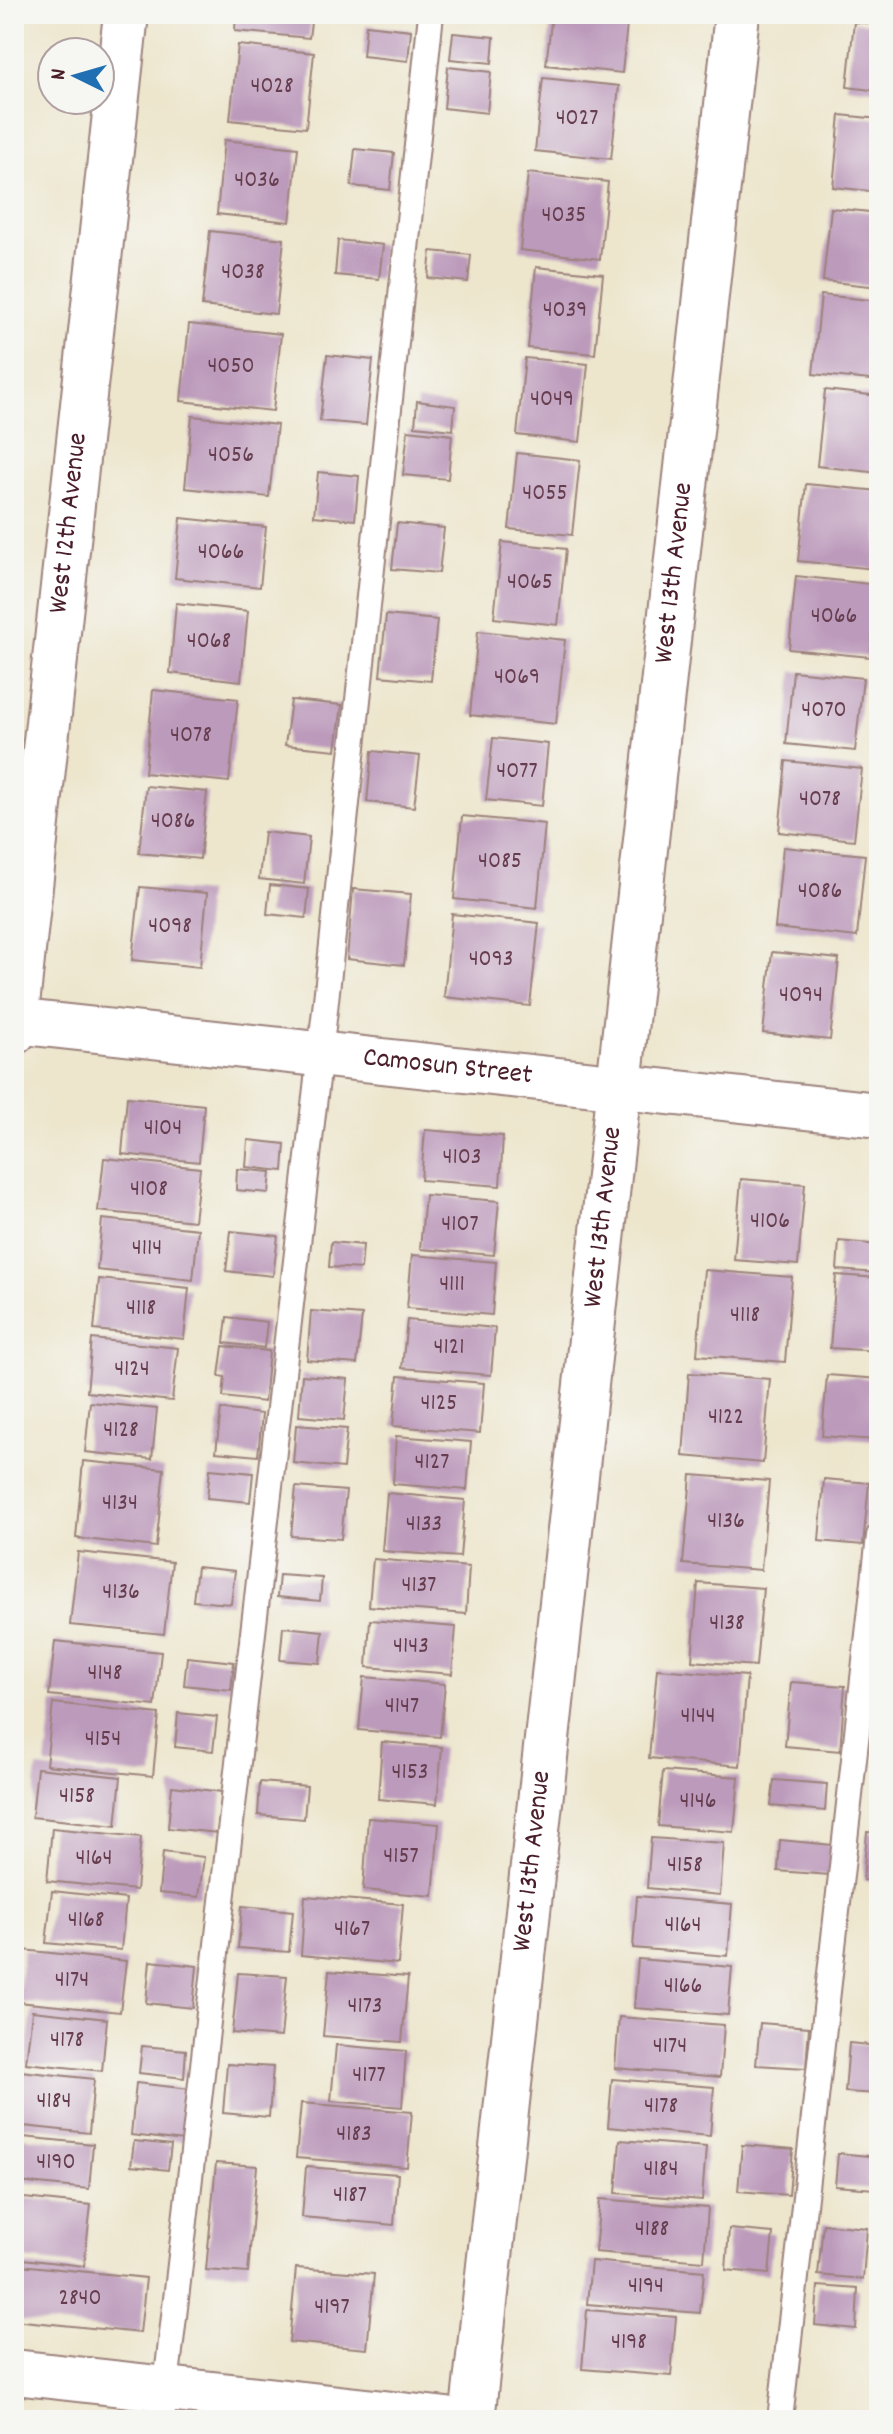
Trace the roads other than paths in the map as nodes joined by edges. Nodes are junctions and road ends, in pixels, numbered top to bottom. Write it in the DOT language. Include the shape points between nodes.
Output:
graph roads {
  1 [pos="126,14"];
  2 [pos="431,14"];
  3 [pos="737,14"];
  4 [pos="14,1025"];
  5 [pos="319,1054"];
  6 [pos="620,1087"];
  7 [pos="879,1115"];
  8 [pos="879,1536"];
  9 [pos="14,2372"];
  10 [pos="164,2404"];
  11 [pos="447,2420"];
  12 [pos="472,2420"];
  13 [pos="780,2420"];
  1 -- 4 [label="street, West 12th Avenue"];
  2 -- 5 [label="lane"];
  3 -- 6 [label="street, West 13th Avenue"];
  4 -- 5 [label="street, Camosun Street"];
  5 -- 6 [label="street, Camosun Street"];
  5 -- 10 [label="lane"];
  6 -- 7 [label="street, Camosun Street"];
  6 -- 12 [label="street, West 13th Avenue"];
  8 -- 13 [label="lane"];
  9 -- 10 [label="street"];
  10 -- 11 [label="street"];
}
